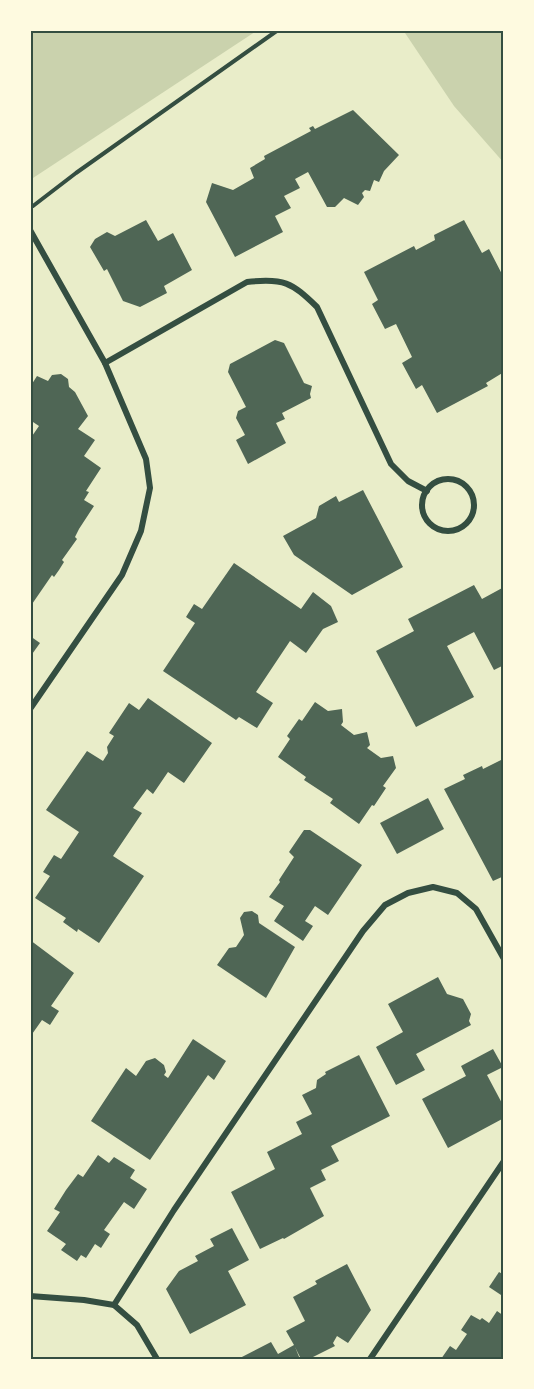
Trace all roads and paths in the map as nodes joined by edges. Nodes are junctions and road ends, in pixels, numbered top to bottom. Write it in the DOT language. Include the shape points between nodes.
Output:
graph roads {
  1 [pos="278,30"];
  2 [pos="30,209"];
  3 [pos="30,230"];
  4 [pos="105,363"];
  5 [pos="427,491"];
  6 [pos="30,710"];
  7 [pos="502,949"];
  8 [pos="504,959"];
  9 [pos="504,1161"];
  10 [pos="30,1296"];
  11 [pos="114,1305"];
  12 [pos="157,1359"];
  13 [pos="370,1359"];
  1 -- 2 [label="path"];
  3 -- 4 [label="street"];
  4 -- 5 [label="street" via="247,282 272,279 297,287 317,308 391,464 408,481"];
  4 -- 6 [label="street" via="146,459 150,488 141,531 122,575"];
  5 -- 5 [label="street" via="421,508 433,527 447,531 462,527 468,520 474,502 461,481 440,478"];
  7 -- 8 [label="street"];
  7 -- 11 [label="street" via="476,909 457,893 433,887 385,905 174,1210"];
  9 -- 13 [label="street"];
  10 -- 11 [label="street"];
  11 -- 12 [label="street" via="137,1325"];
}
